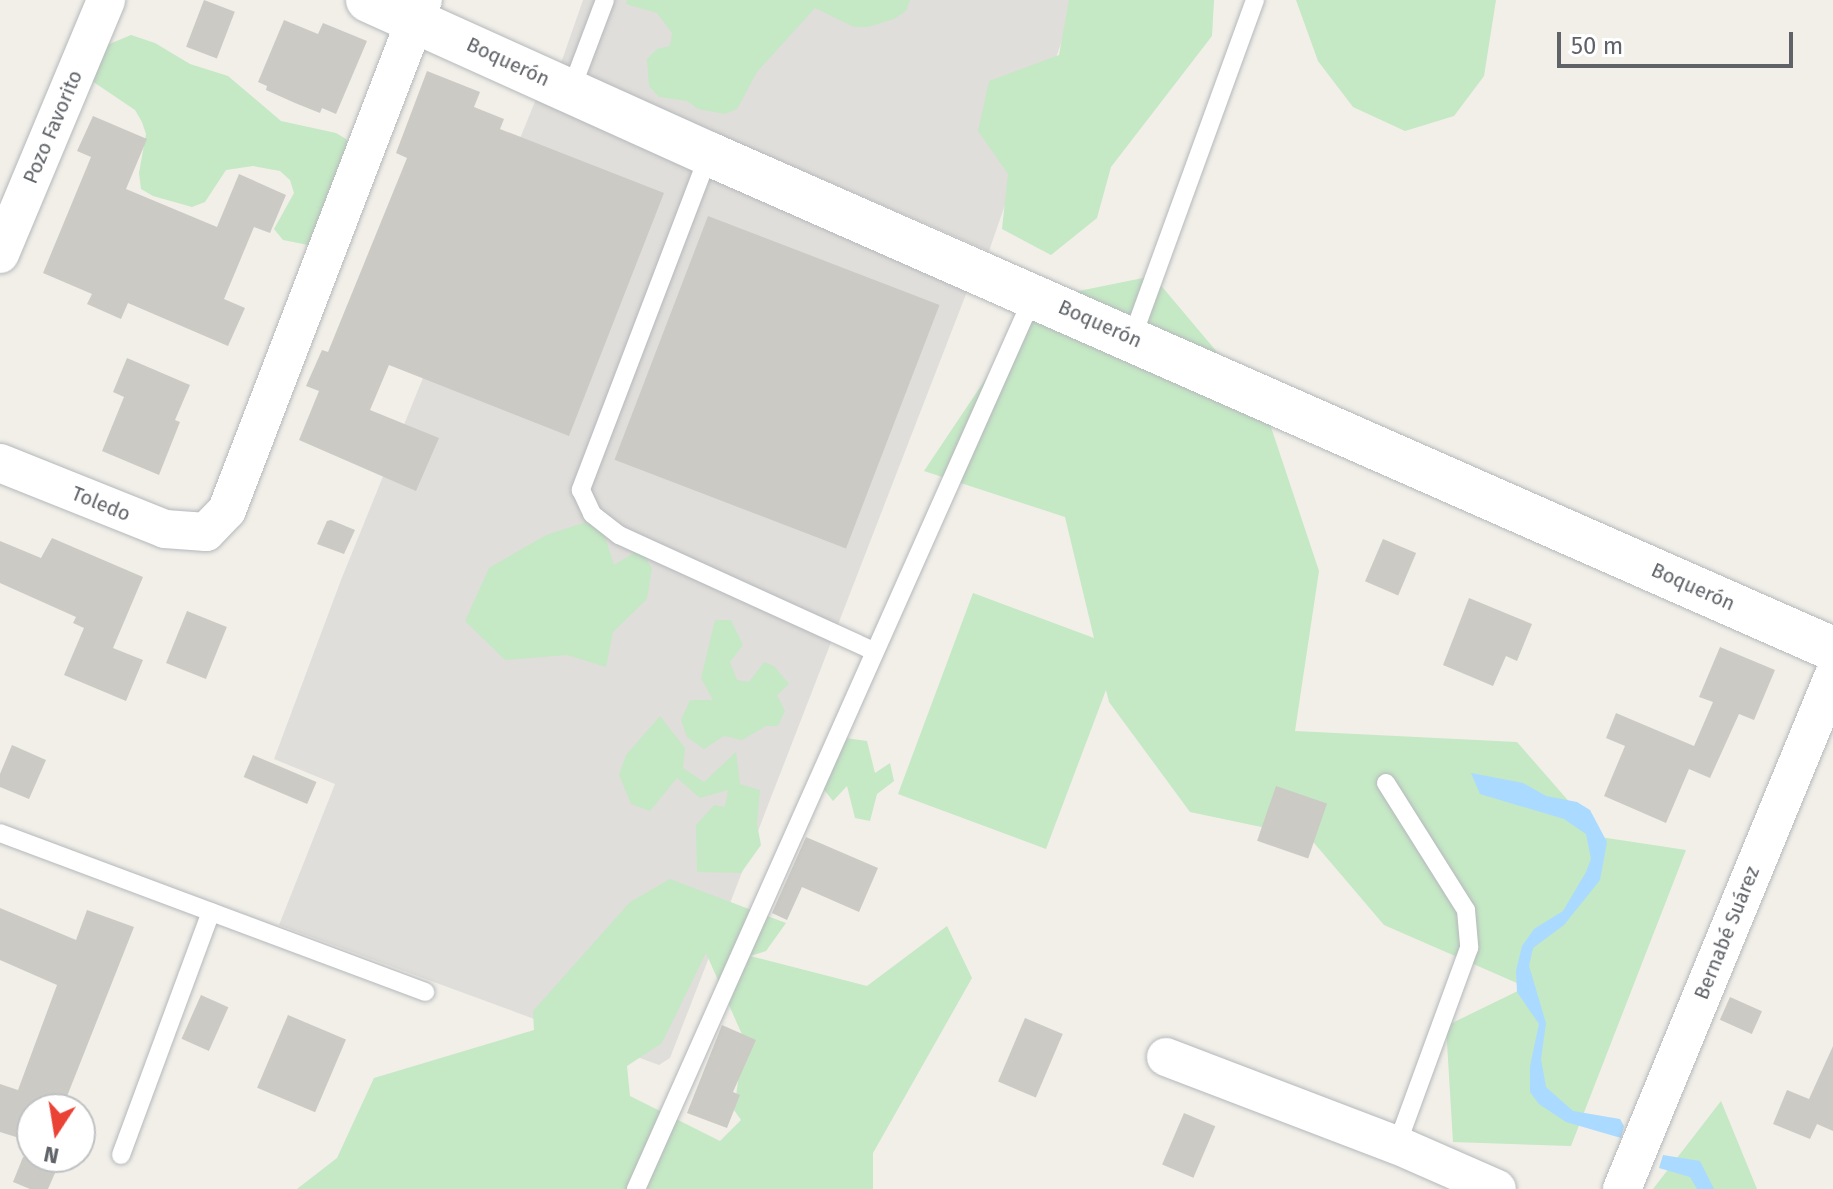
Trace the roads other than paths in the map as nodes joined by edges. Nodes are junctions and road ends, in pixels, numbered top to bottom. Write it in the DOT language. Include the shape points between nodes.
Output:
graph roads {
  1 [pos="106,0"];
  2 [pos="368,0"];
  3 [pos="605,0"];
  4 [pos="1255,0"];
  5 [pos="420,10"];
  6 [pos="571,90"];
  7 [pos="709,154"];
  8 [pos="0,254"];
  9 [pos="1034,295"];
  10 [pos="1132,338"];
  11 [pos="0,463"];
  12 [pos="1833,649"];
  13 [pos="874,651"];
  14 [pos="1833,677"];
  15 [pos="1386,783"];
  16 [pos="0,833"];
  17 [pos="211,912"];
  18 [pos="425,992"];
  19 [pos="1166,1057"];
  20 [pos="1397,1145"];
  21 [pos="121,1155"];
  22 [pos="636,1189"];
  23 [pos="1497,1189"];
  24 [pos="1622,1189"];
  1 -- 8 [label="street, Pozo Favorito"];
  2 -- 5 [label="street, Boquerón"];
  3 -- 6 [label="lane"];
  4 -- 10 [label="lane"];
  5 -- 6 [label="street, Boquerón"];
  5 -- 11 [label="street, Toledo" via="227,510 206,532 165,529"];
  6 -- 7 [label="street, Boquerón"];
  7 -- 9 [label="street, Boquerón"];
  7 -- 13 [label="lane" via="581,490 592,514 619,535"];
  9 -- 10 [label="street, Boquerón"];
  9 -- 13 [label="lane"];
  10 -- 12 [label="street, Boquerón"];
  13 -- 22 [label="lane"];
  14 -- 24 [label="street, Bernabé Suárez"];
  15 -- 20 [label="lane" via="1466,910 1469,948"];
  16 -- 17 [label="lane"];
  17 -- 18 [label="lane"];
  17 -- 21 [label="lane"];
  19 -- 20 [label="street"];
  20 -- 23 [label="street"];
}
